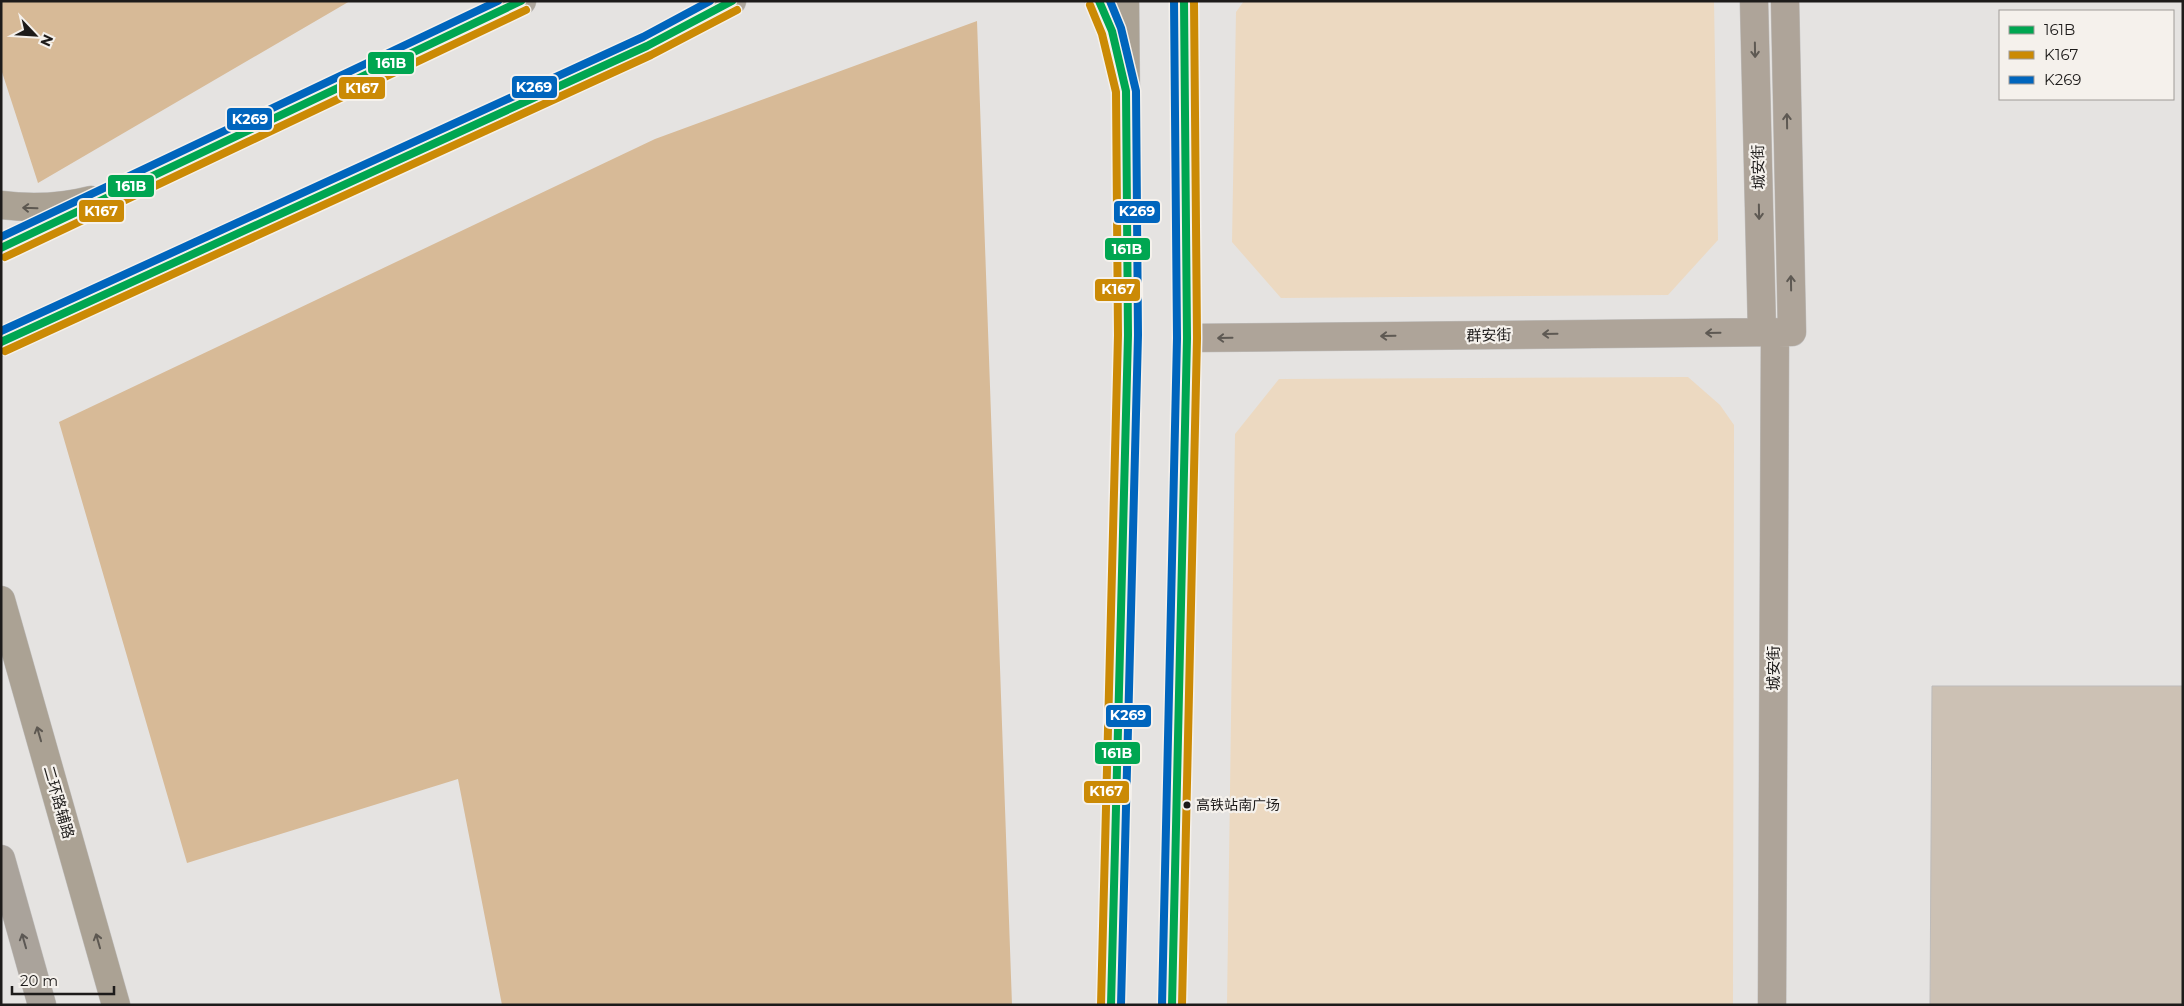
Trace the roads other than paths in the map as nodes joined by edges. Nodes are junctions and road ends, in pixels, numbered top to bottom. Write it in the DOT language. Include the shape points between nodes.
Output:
graph roads {
  1 [pos="522,1"];
  2 [pos="732,1"];
  3 [pos="1099,1"];
  4 [pos="1125,1"];
  5 [pos="1184,1"];
  6 [pos="1754,1"];
  7 [pos="1784,1"];
  8 [pos="1126,92"];
  9 [pos="160,173"];
  10 [pos="1,205"];
  11 [pos="1,248"];
  12 [pos="1776,332"];
  13 [pos="1187,338"];
  14 [pos="1,342"];
  15 [pos="1,600"];
  16 [pos="1,859"];
  17 [pos="42,1005"];
  18 [pos="116,1005"];
  19 [pos="1111,1005"];
  20 [pos="1172,1005"];
  21 [pos="1772,1005"];
  1 -- 9 [label="main road"];
  2 -- 14 [label="main road" via="647,46"];
  3 -- 8 [label="street" via="1112,32"];
  4 -- 8 [label="street"];
  5 -- 13 [label="street"];
  6 -- 12 [label="street, 城安街, one-way"];
  12 -- 7 [label="street, 城安街, one-way"];
  8 -- 19 [label="street" via="1128,336"];
  9 -- 10 [label="street, one-way" via="98,199 64,207"];
  9 -- 11 [label="main road"];
  12 -- 13 [label="street, 群安街, one-way"];
  12 -- 21 [label="street, 城安街"];
  13 -- 20 [label="street"];
  18 -- 15 [label="street, 二环路辅路, one-way"];
  17 -- 16 [label="highway, one-way"];
}
